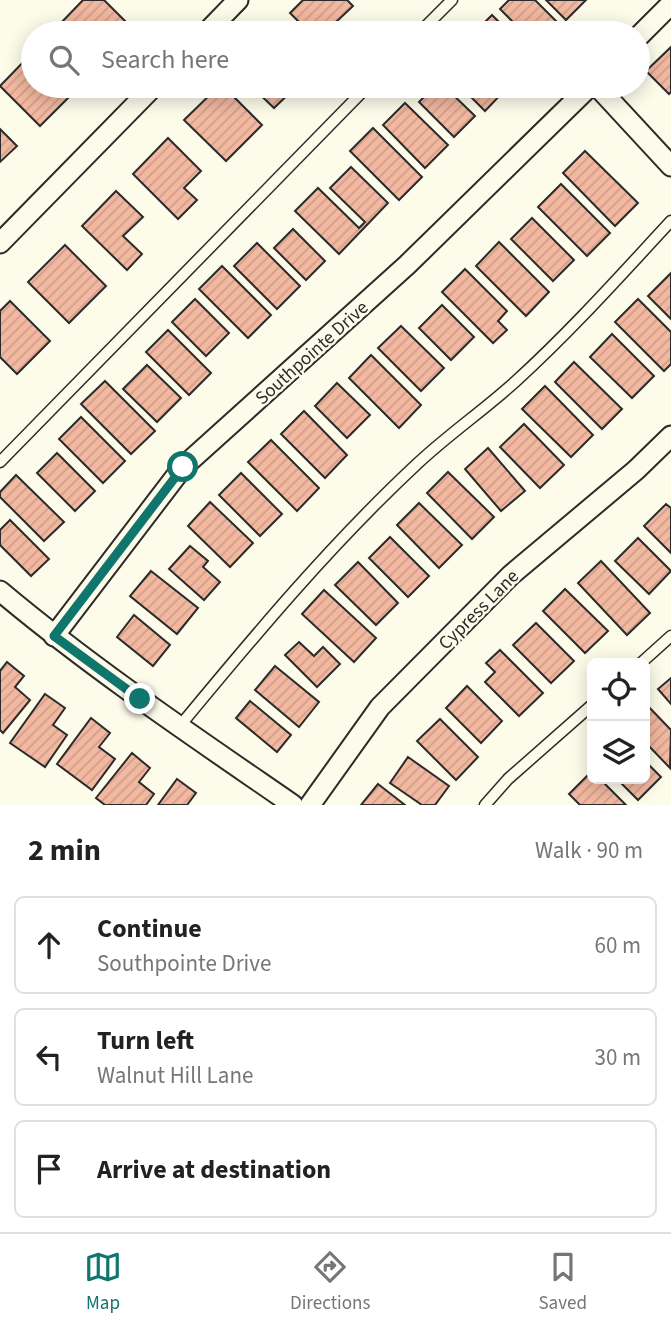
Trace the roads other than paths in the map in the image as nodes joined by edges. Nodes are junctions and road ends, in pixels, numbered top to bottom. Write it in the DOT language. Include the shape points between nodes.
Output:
graph roads {
  1 [pos="238,0"];
  2 [pos="452,0"];
  3 [pos="671,4"];
  4 [pos="217,21"];
  5 [pos="431,21"];
  6 [pos="650,25"];
  7 [pos="142,98"];
  8 [pos="356,98"];
  9 [pos="578,98"];
  10 [pos="608,98"];
  11 [pos="671,166"];
  12 [pos="671,221"];
  13 [pos="0,243"];
  14 [pos="671,436"];
  15 [pos="0,462"];
  16 [pos="0,592"];
  17 [pos="54,636"];
  18 [pos="671,636"];
  19 [pos="647,658"];
  20 [pos="587,709"];
  21 [pos="179,727"];
  22 [pos="293,805"];
  23 [pos="310,805"];
  24 [pos="485,805"];
  1 -- 4 [label="street"];
  2 -- 5 [label="lane"];
  3 -- 6 [label="street"];
  7 -- 13 [label="street"];
  8 -- 15 [label="lane"];
  9 -- 17 [label="street, Southpointe Drive" via="407,265 183,467"];
  10 -- 11 [label="street"];
  12 -- 21 [label="lane" via="570,331 419,462 340,541"];
  14 -- 23 [label="street, Cypress Lane" via="511,575 380,707"];
  16 -- 17 [label="street"];
  17 -- 21 [label="street"];
  18 -- 19 [label="lane"];
  20 -- 24 [label="lane"];
  21 -- 22 [label="street"];
}
